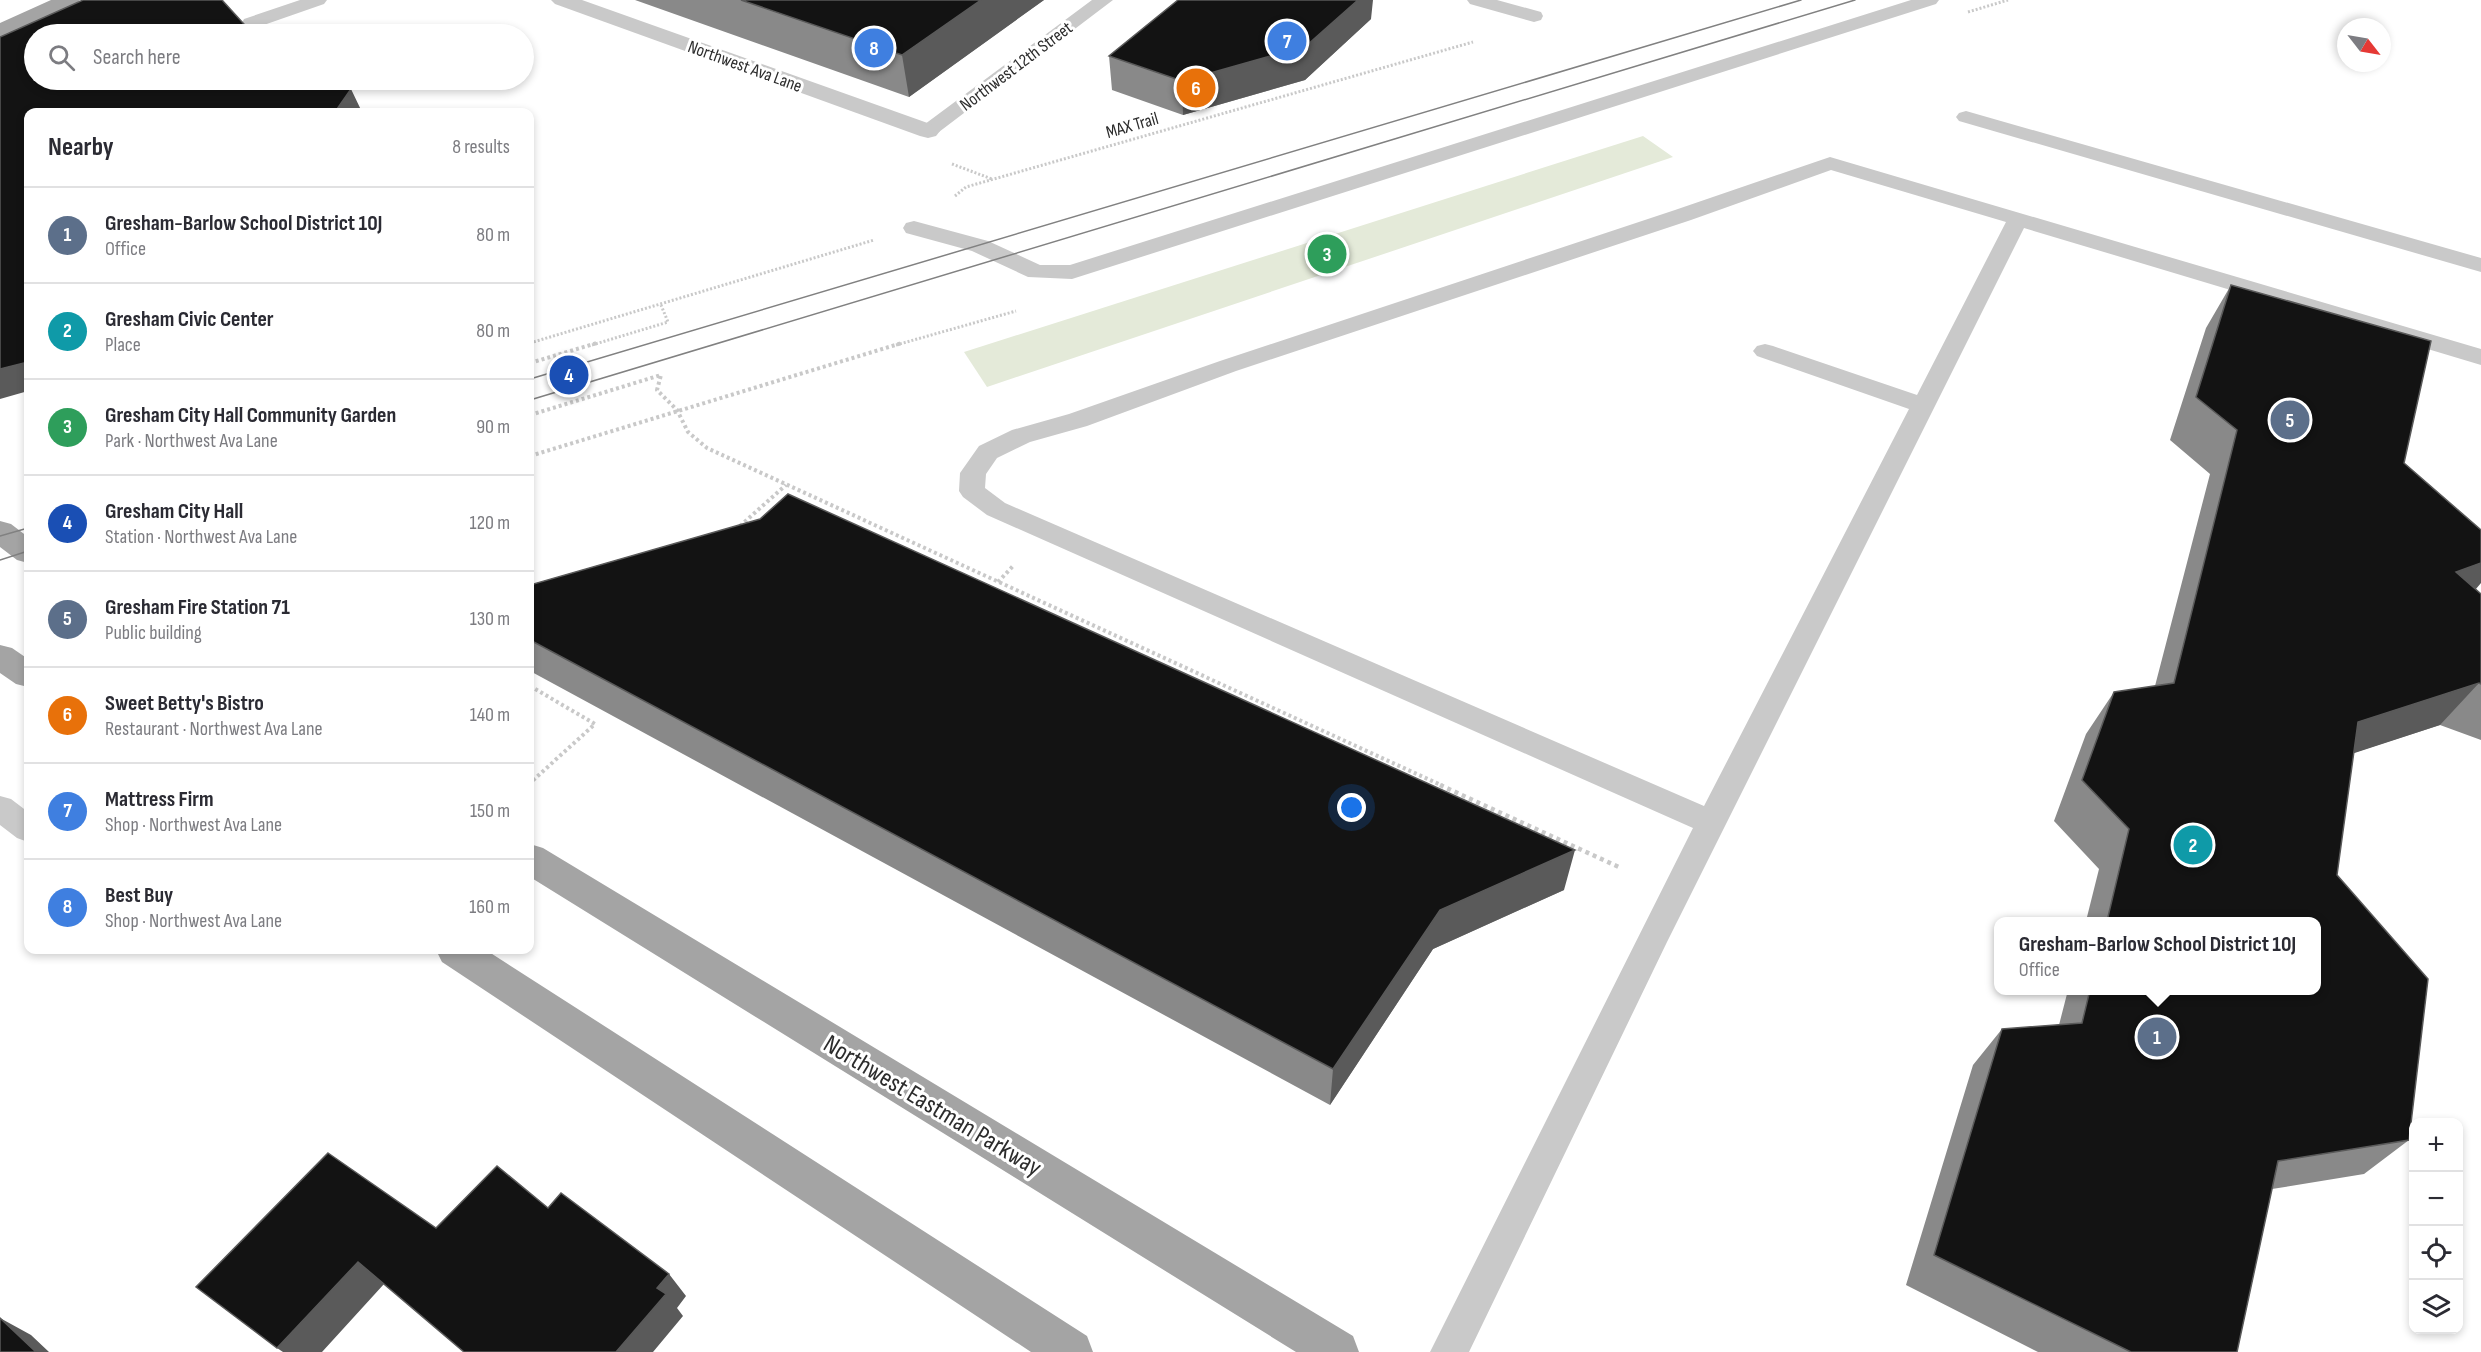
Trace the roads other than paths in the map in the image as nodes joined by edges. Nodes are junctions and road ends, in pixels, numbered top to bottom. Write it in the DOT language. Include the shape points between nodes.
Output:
graph roads {
  1 [pos="69,0"];
  2 [pos="318,0"];
  3 [pos="562,0"];
  4 [pos="1104,0"];
  5 [pos="1476,0"];
  6 [pos="1930,0"];
  7 [pos="1534,16"];
  8 [pos="251,23"];
  9 [pos="0,32"];
  10 [pos="1966,117"];
  11 [pos="928,131"];
  12 [pos="2018,219"];
  13 [pos="914,228"];
  14 [pos="2481,265"];
  15 [pos="1765,351"];
  16 [pos="2481,357"];
  17 [pos="1924,405"];
  18 [pos="0,532"];
  19 [pos="24,549"];
  20 [pos="0,657"];
  21 [pos="24,672"];
  22 [pos="0,808"];
  23 [pos="1712,823"];
  24 [pos="24,826"];
  25 [pos="534,861"];
  26 [pos="461,954"];
  27 [pos="1071,1352"];
  28 [pos="1337,1352"];
  29 [pos="1449,1352"];
  1 -- 9 [label="main road"];
  2 -- 8 [label="lane"];
  3 -- 11 [label="street, Northwest Ava Lane"];
  4 -- 11 [label="lane, Northwest 12th Street"];
  5 -- 7 [label="lane"];
  6 -- 13 [label="lane" via="1071,272 1036,272 980,246"];
  10 -- 14 [label="lane"];
  12 -- 16 [label="lane"];
  12 -- 17 [label="lane"];
  12 -- 23 [label="lane" via="1830,163 1078,420 1021,436 988,452 973,473 972,491 996,508"];
  15 -- 17 [label="lane"];
  17 -- 23 [label="lane"];
  18 -- 19 [label="main road"];
  20 -- 21 [label="main road"];
  22 -- 24 [label="lane"];
  23 -- 29 [label="lane"];
  25 -- 28 [label="main road, Northwest Eastman Parkway"];
  26 -- 27 [label="main road"];
}
